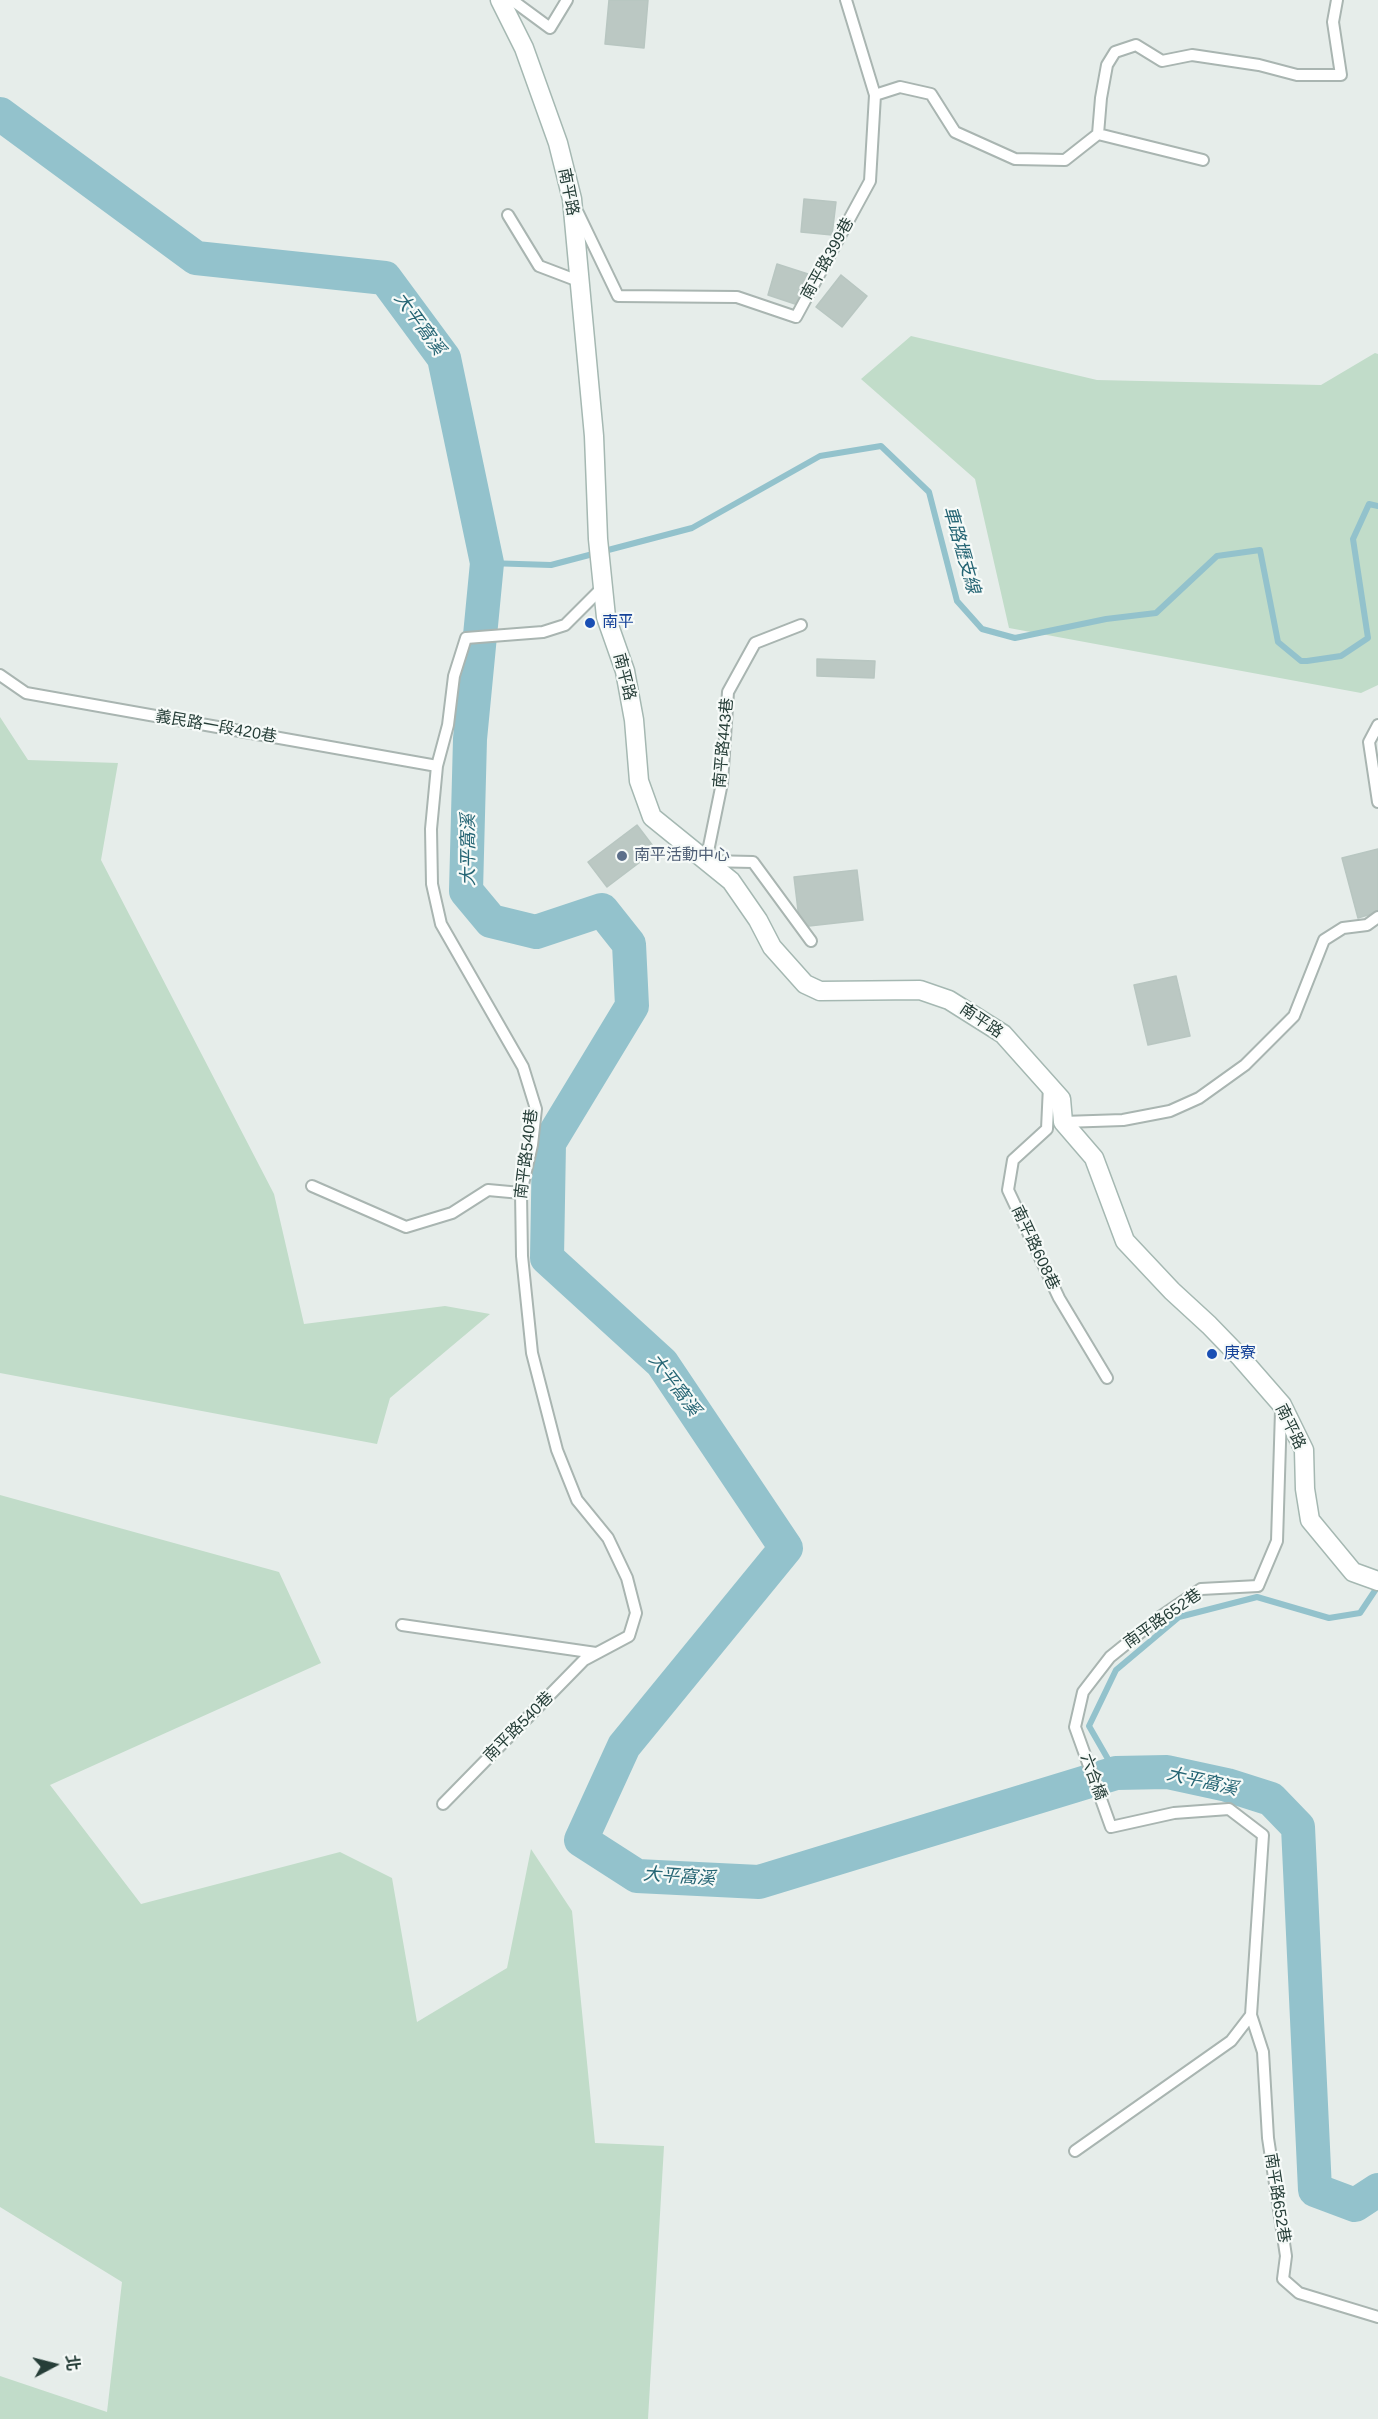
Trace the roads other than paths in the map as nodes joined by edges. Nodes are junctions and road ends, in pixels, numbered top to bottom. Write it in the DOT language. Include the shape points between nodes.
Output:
graph roads {
  1 [pos="500,0"];
  2 [pos="512,0"];
  3 [pos="567,0"];
  4 [pos="846,0"];
  5 [pos="1337,0"];
  6 [pos="875,95"];
  7 [pos="1098,134"];
  8 [pos="1203,160"];
  9 [pos="572,199"];
  10 [pos="508,215"];
  11 [pos="581,282"];
  12 [pos="603,587"];
  13 [pos="801,624"];
  14 [pos="0,675"];
  15 [pos="1378,725"];
  16 [pos="437,766"];
  17 [pos="1378,802"];
  18 [pos="706,861"];
  19 [pos="1378,917"];
  20 [pos="811,941"];
  21 [pos="1049,1086"];
  22 [pos="1063,1122"];
  23 [pos="312,1185"];
  24 [pos="521,1193"];
  25 [pos="1107,1378"];
  26 [pos="1282,1405"];
  27 [pos="1378,1581"];
  28 [pos="402,1625"];
  29 [pos="596,1653"];
  30 [pos="1075,1727"];
  31 [pos="443,1804"];
  32 [pos="1111,1827"];
  33 [pos="1251,2015"];
  34 [pos="1075,2151"];
  35 [pos="1378,2316"];
  1 -- 9 [label="street, 南平路" via="524,48 558,143"];
  2 -- 3 [label="lane" via="549,28"];
  4 -- 6 [label="lane, 南平路399巷"];
  5 -- 7 [label="lane" via="1333,22 1341,75 1296,75 1192,55 1162,61 1136,45 1114,52 1107,65"];
  6 -- 7 [label="lane" via="900,87 931,94 955,132 1015,159 1065,160"];
  6 -- 9 [label="lane, 南平路399巷" via="870,181 795,317 737,297 618,296"];
  7 -- 8 [label="lane"];
  9 -- 11 [label="street, 南平路"];
  10 -- 11 [label="lane" via="539,266"];
  11 -- 12 [label="street, 南平路"];
  12 -- 16 [label="lane, 南平路540巷" via="565,625 543,632 466,638 454,676 448,725"];
  12 -- 18 [label="street, 南平路" via="606,617 625,671 639,781 652,817"];
  13 -- 18 [label="lane, 南平路443巷" via="755,643 728,692 722,783"];
  14 -- 16 [label="lane, 義民路一段420巷" via="26,693"];
  15 -- 17 [label="lane" via="1369,742"];
  16 -- 24 [label="lane, 南平路540巷" via="431,851 432,884 441,924 523,1067 536,1109"];
  18 -- 20 [label="lane" via="753,862"];
  18 -- 21 [label="street, 南平路" via="731,881 772,947 805,984 820,991 920,990 949,1000 1003,1034"];
  19 -- 22 [label="lane" via="1367,925 1343,928 1324,940 1294,1016 1245,1065 1199,1098 1170,1111 1123,1120"];
  21 -- 22 [label="street, 南平路" via="1061,1099"];
  21 -- 25 [label="lane, 南平路608巷" via="1047,1129 1013,1160 1008,1190 1059,1298"];
  22 -- 26 [label="street, 南平路" via="1094,1158 1125,1241"];
  23 -- 24 [label="lane" via="406,1227 452,1213 488,1190"];
  24 -- 29 [label="lane, 南平路540巷" via="522,1256 532,1353 557,1450 577,1500 608,1538 627,1578 636,1613 629,1636"];
  26 -- 27 [label="street, 南平路" via="1304,1450 1310,1520 1353,1572"];
  26 -- 30 [label="lane, 南平路652巷" via="1277,1541 1258,1586 1201,1589 1157,1619 1110,1658 1083,1692"];
  28 -- 29 [label="lane"];
  29 -- 31 [label="lane, 南平路540巷" via="584,1660"];
  30 -- 32 [label="lane, 六合橋"];
  32 -- 33 [label="lane, 南平路652巷" via="1174,1813 1229,1809 1263,1834"];
  33 -- 34 [label="lane" via="1231,2041"];
  33 -- 35 [label="lane, 南平路652巷" via="1263,2052 1268,2138 1286,2256 1283,2279 1299,2293"];
}
